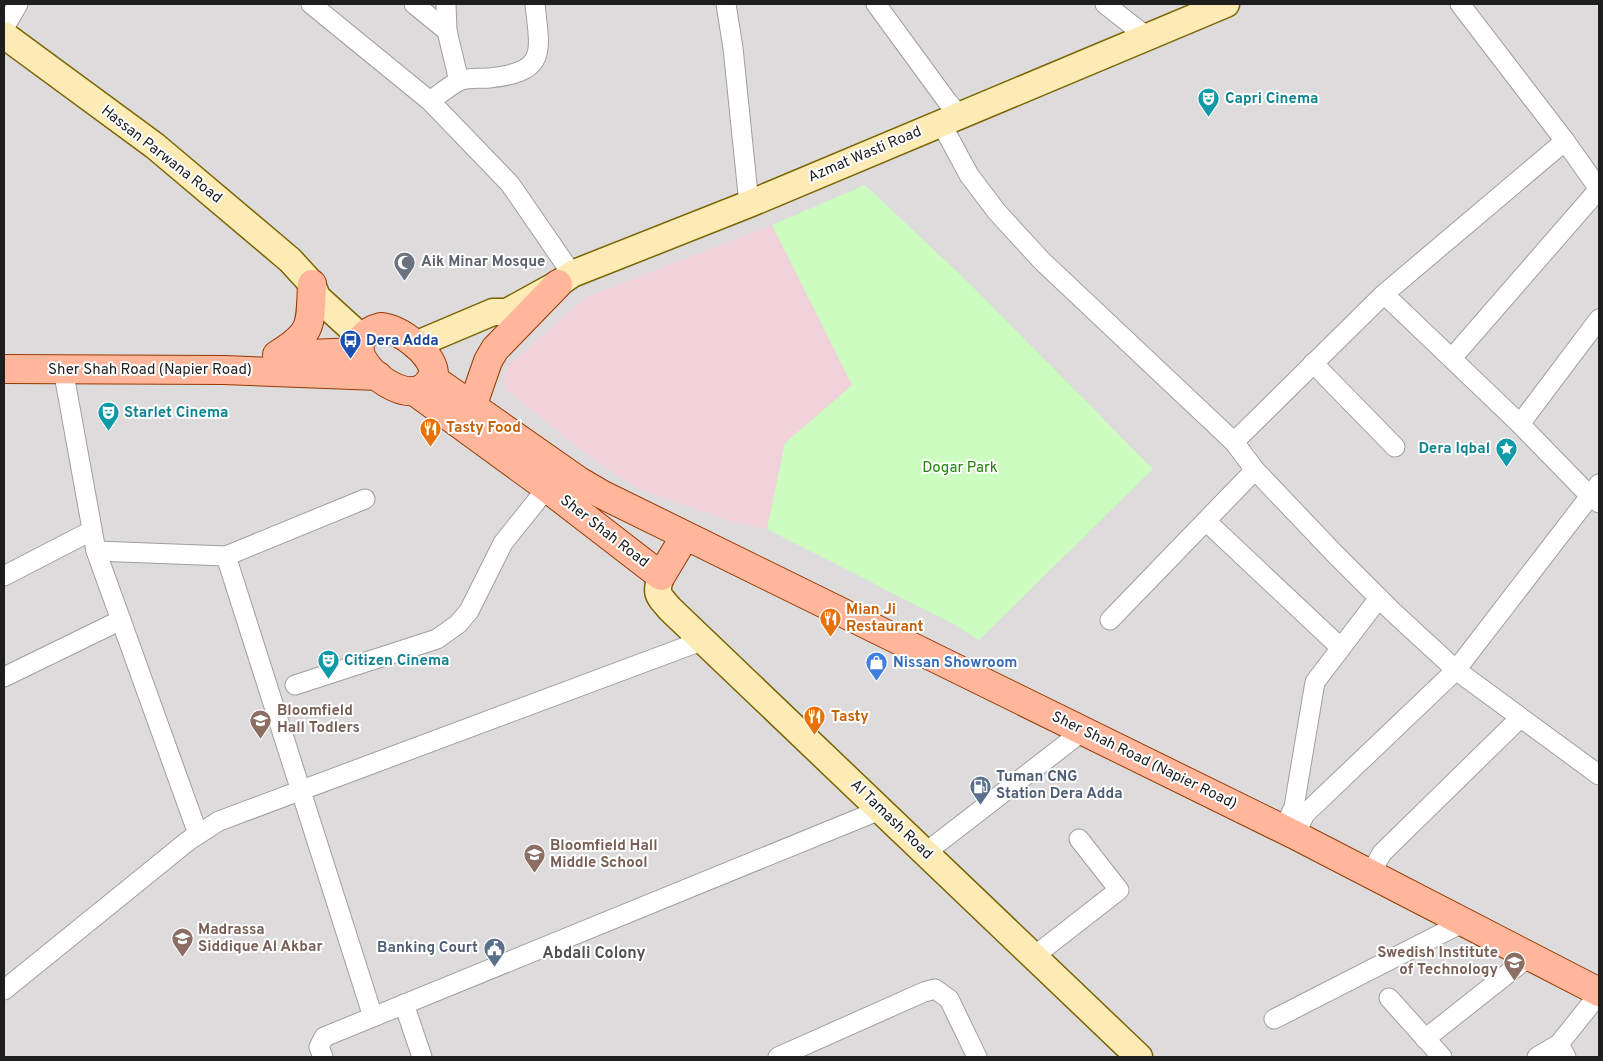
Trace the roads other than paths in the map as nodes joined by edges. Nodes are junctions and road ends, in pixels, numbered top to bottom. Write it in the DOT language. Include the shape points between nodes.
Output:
graph roads {
  1 [pos="18,4"];
  2 [pos="311,4"];
  3 [pos="414,4"];
  4 [pos="446,4"];
  5 [pos="535,4"];
  6 [pos="726,4"];
  7 [pos="876,4"];
  8 [pos="1105,4"];
  9 [pos="1226,4"];
  10 [pos="1460,4"];
  11 [pos="4,28"];
  12 [pos="447,31"];
  13 [pos="4,35"];
  14 [pos="1147,37"];
  15 [pos="459,80"];
  16 [pos="430,101"];
  17 [pos="950,119"];
  18 [pos="1565,141"];
  19 [pos="1599,189"];
  20 [pos="749,204"];
  21 [pos="565,279"];
  22 [pos="312,284"];
  23 [pos="1384,294"];
  24 [pos="1599,319"];
  25 [pos="364,340"];
  26 [pos="4,355"];
  27 [pos="1452,358"];
  28 [pos="1313,363"];
  29 [pos="273,364"];
  30 [pos="422,368"];
  31 [pos="4,369"];
  32 [pos="63,369"];
  33 [pos="378,376"];
  34 [pos="472,407"];
  35 [pos="1520,424"];
  36 [pos="1234,442"];
  37 [pos="1396,447"];
  38 [pos="1255,470"];
  39 [pos="547,488"];
  40 [pos="1596,495"];
  41 [pos="365,499"];
  42 [pos="1206,521"];
  43 [pos="91,531"];
  44 [pos="685,536"];
  45 [pos="96,551"];
  46 [pos="226,556"];
  47 [pos="4,576"];
  48 [pos="661,576"];
  49 [pos="1379,598"];
  50 [pos="121,620"];
  51 [pos="1110,620"];
  52 [pos="704,640"];
  53 [pos="1341,648"];
  54 [pos="1456,670"];
  55 [pos="4,677"];
  56 [pos="295,685"];
  57 [pos="1520,718"];
  58 [pos="1083,731"];
  59 [pos="1597,769"];
  60 [pos="300,791"];
  61 [pos="880,810"];
  62 [pos="1289,832"];
  63 [pos="198,834"];
  64 [pos="1079,839"];
  65 [pos="925,853"];
  66 [pos="1370,874"];
  67 [pos="1464,922"];
  68 [pos="1530,956"];
  69 [pos="1033,957"];
  70 [pos="4,990"];
  71 [pos="1599,993"];
  72 [pos="1389,998"];
  73 [pos="404,1004"];
  74 [pos="372,1017"];
  75 [pos="1274,1019"];
  76 [pos="1425,1039"];
  77 [pos="1562,1050"];
  78 [pos="323,1057"];
  79 [pos="422,1057"];
  80 [pos="778,1057"];
  81 [pos="977,1057"];
  82 [pos="1139,1057"];
  83 [pos="1442,1057"];
  84 [pos="1537,1057"];
  1 -- 11 [label="street"];
  2 -- 16 [label="street"];
  3 -- 12 [label="street"];
  4 -- 12 [label="street"];
  5 -- 15 [label="street" via="539,52 532,64 507,76"];
  6 -- 20 [label="street"];
  7 -- 17 [label="street" via="947,101"];
  8 -- 14 [label="street"];
  9 -- 14 [label="main road, Azmat Wasti Road"];
  10 -- 18 [label="street"];
  12 -- 15 [label="street"];
  13 -- 22 [label="main road, Hassan Parwana Road" via="155,146 290,260"];
  14 -- 17 [label="main road, Azmat Wasti Road"];
  15 -- 16 [label="street"];
  16 -- 21 [label="street" via="510,184"];
  17 -- 20 [label="main road, Azmat Wasti Road"];
  17 -- 36 [label="street" via="969,175 997,212 1042,261"];
  18 -- 19 [label="street"];
  18 -- 23 [label="street"];
  19 -- 27 [label="street"];
  20 -- 21 [label="main road, Azmat Wasti Road"];
  21 -- 30 [label="main road, Azmat Wasti Road" via="507,312 493,312"];
  21 -- 34 [label="main road" via="495,349"];
  22 -- 25 [label="main road, Hassan Parwana Road" via="324,288"];
  22 -- 29 [label="main road" via="310,318 305,335"];
  23 -- 27 [label="street"];
  23 -- 28 [label="street"];
  24 -- 35 [label="street"];
  25 -- 29 [label="main road"];
  25 -- 30 [label="main road" via="381,328 392,329"];
  25 -- 33 [label="main road" via="368,367"];
  26 -- 29 [label="main road, Sher Shah Road (Napier Road)"];
  27 -- 35 [label="street"];
  28 -- 36 [label="street"];
  28 -- 37 [label="street"];
  29 -- 32 [label="main road, Sher Shah Road (Napier Road)"];
  29 -- 33 [label="main road"];
  30 -- 33 [label="main road" via="401,390"];
  30 -- 34 [label="main road, Sher Shah Road"];
  30 -- 39 [label="main road, Sher Shah Road"];
  31 -- 32 [label="main road, Sher Shah Road (Napier Road)"];
  32 -- 43 [label="street"];
  34 -- 44 [label="main road, Sher Shah Road" via="579,481"];
  35 -- 40 [label="street"];
  36 -- 38 [label="street"];
  38 -- 42 [label="street"];
  38 -- 49 [label="street"];
  39 -- 48 [label="main road, Sher Shah Road"];
  39 -- 56 [label="street" via="502,544 469,611 458,624 437,639"];
  40 -- 54 [label="street"];
  41 -- 46 [label="street"];
  42 -- 51 [label="street"];
  42 -- 53 [label="street"];
  43 -- 45 [label="street"];
  43 -- 47 [label="street"];
  44 -- 48 [label="main road, Sher Shah Road"];
  44 -- 58 [label="main road, Sher Shah Road (Napier Road)"];
  45 -- 46 [label="street"];
  45 -- 50 [label="street"];
  46 -- 60 [label="street"];
  48 -- 52 [label="main road, Al Tamash Road" via="657,589 660,598"];
  49 -- 53 [label="street"];
  49 -- 54 [label="street"];
  50 -- 55 [label="street"];
  50 -- 63 [label="street"];
  52 -- 60 [label="street"];
  52 -- 61 [label="main road, Al Tamash Road"];
  53 -- 62 [label="street" via="1315,682"];
  54 -- 57 [label="street"];
  54 -- 62 [label="street"];
  57 -- 59 [label="street"];
  57 -- 66 [label="street" via="1382,853"];
  58 -- 62 [label="main road, Sher Shah Road (Napier Road)"];
  58 -- 65 [label="street"];
  60 -- 63 [label="street" via="219,821"];
  60 -- 74 [label="street"];
  61 -- 65 [label="main road, Al Tamash Road"];
  61 -- 73 [label="street"];
  62 -- 66 [label="main road, Sher Shah Road (Napier Road)"];
  63 -- 70 [label="street"];
  64 -- 69 [label="street" via="1119,890"];
  65 -- 69 [label="main road, Al Tamash Road"];
  66 -- 67 [label="main road, Sher Shah Road (Napier Road)"];
  67 -- 68 [label="main road, Sher Shah Road (Napier Road)"];
  67 -- 75 [label="street"];
  68 -- 71 [label="main road, Sher Shah Road (Napier Road)"];
  68 -- 76 [label="street"];
  69 -- 82 [label="main road, Al Tamash Road"];
  71 -- 77 [label="street"];
  72 -- 76 [label="street"];
  73 -- 74 [label="street"];
  73 -- 79 [label="street"];
  74 -- 78 [label="street" via="324,1037 319,1047"];
  76 -- 83 [label="street"];
  77 -- 84 [label="street"];
  80 -- 81 [label="street" via="935,989 949,999"];
}
